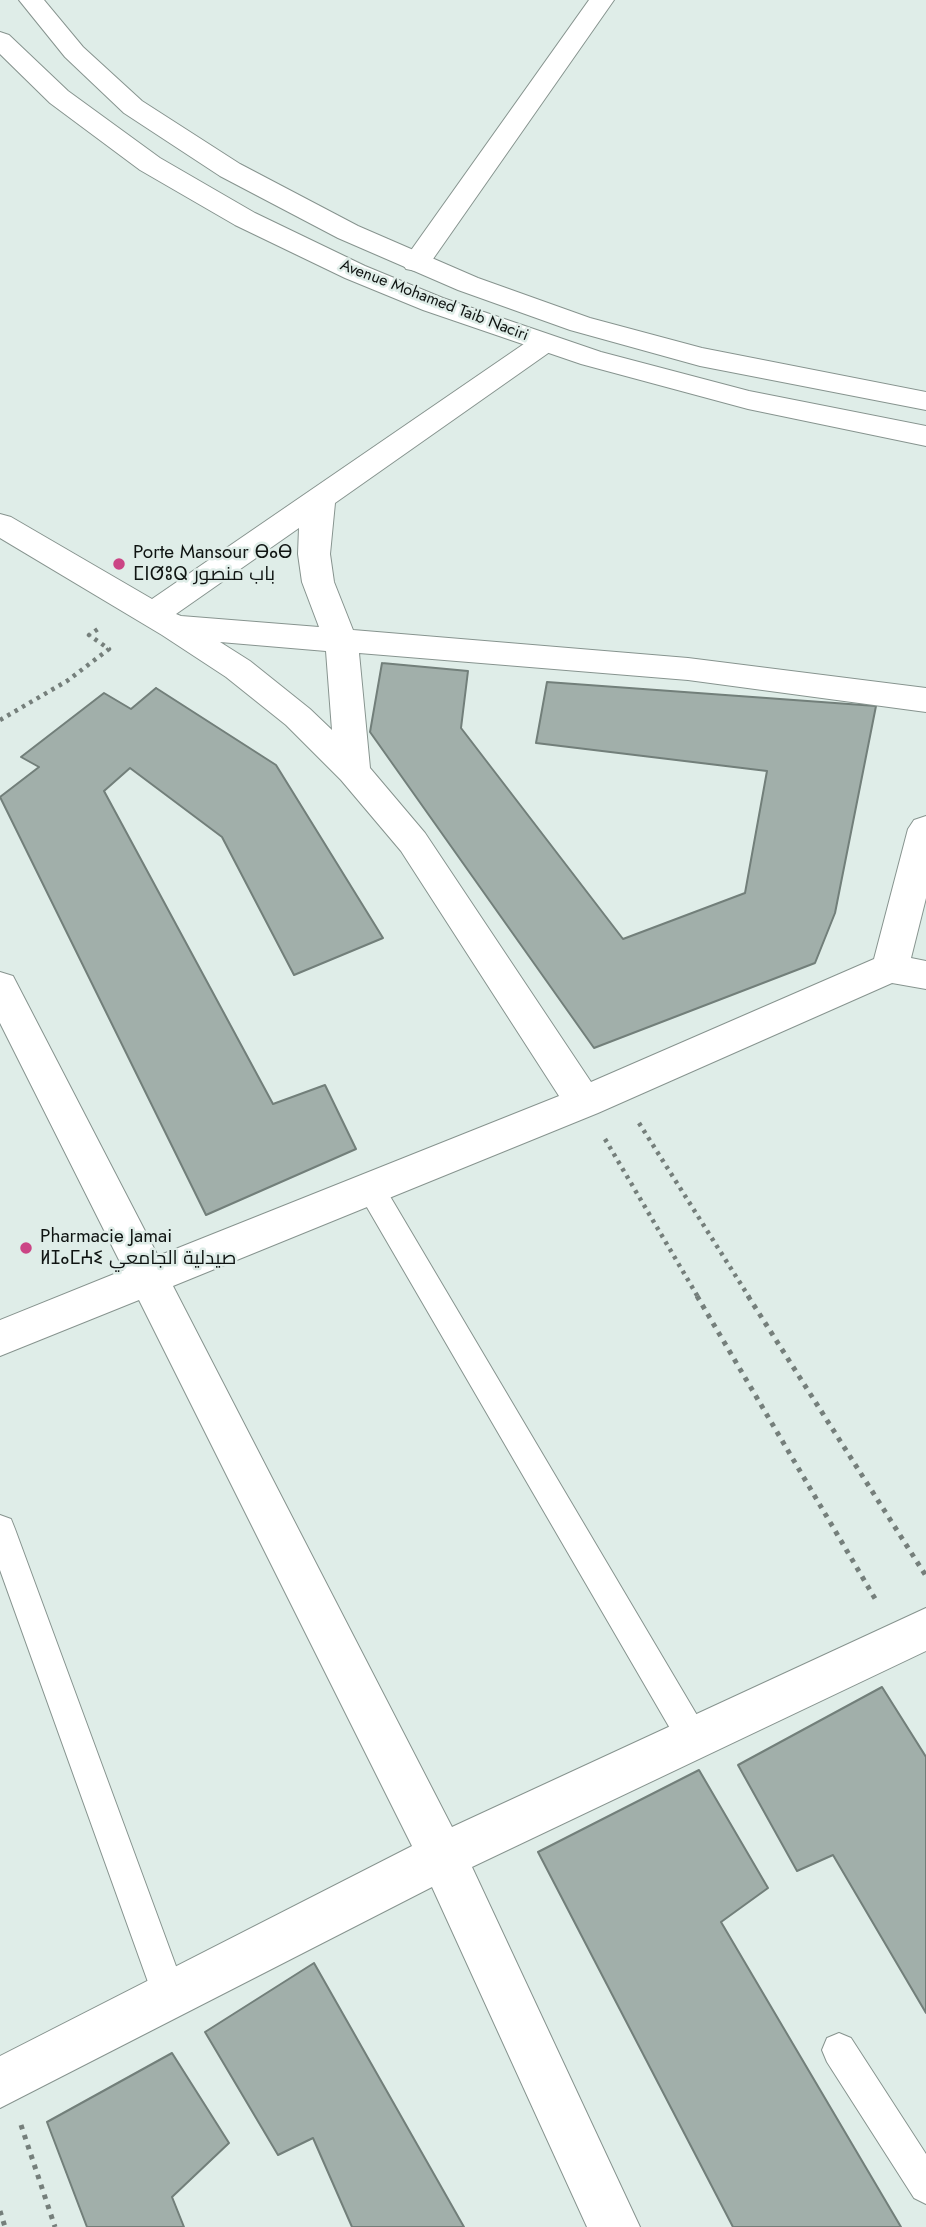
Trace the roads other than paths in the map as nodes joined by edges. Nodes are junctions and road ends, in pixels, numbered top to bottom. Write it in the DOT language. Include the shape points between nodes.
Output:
graph roads {
  1 [pos="31,0"];
  2 [pos="602,0"];
  3 [pos="0,40"];
  4 [pos="416,262"];
  5 [pos="544,343"];
  6 [pos="926,401"];
  7 [pos="926,436"];
  8 [pos="320,499"];
  9 [pos="0,524"];
  10 [pos="154,615"];
  11 [pos="341,639"];
  12 [pos="926,700"];
  13 [pos="353,771"];
  14 [pos="926,829"];
  15 [pos="908,972"];
  16 [pos="0,986"];
  17 [pos="600,1094"];
  18 [pos="371,1189"];
  19 [pos="149,1279"];
  20 [pos="0,1338"];
  21 [pos="0,1529"];
  22 [pos="913,1635"];
  23 [pos="693,1738"];
  24 [pos="442,1856"];
  25 [pos="170,1996"];
  26 [pos="839,2050"];
  27 [pos="3,2082"];
  28 [pos="926,2186"];
  29 [pos="614,2227"];
  1 -- 4 [label="street, Avenue Mohamed Taib Naciri" via="102,79 179,139 285,201"];
  2 -- 4 [label="street"];
  3 -- 5 [label="street, Avenue Mohamed Taib Naciri" via="102,131 215,203 355,272"];
  4 -- 6 [label="street, Avenue Mohamed Taib Naciri" via="523,305 640,342 762,371"];
  5 -- 7 [label="street, Avenue Mohamed Taib Naciri" via="734,397"];
  5 -- 8 [label="street"];
  8 -- 10 [label="street"];
  8 -- 11 [label="street" via="314,554 318,582"];
  9 -- 10 [label="street"];
  10 -- 11 [label="street"];
  10 -- 13 [label="street" via="239,669 298,717"];
  11 -- 12 [label="street" via="688,669"];
  11 -- 13 [label="street"];
  13 -- 17 [label="street" via="413,842"];
  14 -- 15 [label="street"];
  15 -- 17 [label="street"];
  16 -- 19 [label="street"];
  17 -- 18 [label="street"];
  18 -- 19 [label="street"];
  18 -- 23 [label="lane"];
  19 -- 20 [label="street"];
  19 -- 24 [label="street"];
  21 -- 25 [label="lane"];
  22 -- 23 [label="street"];
  23 -- 24 [label="street"];
  24 -- 25 [label="street"];
  24 -- 29 [label="street"];
  25 -- 27 [label="street"];
  26 -- 28 [label="lane"];
}
